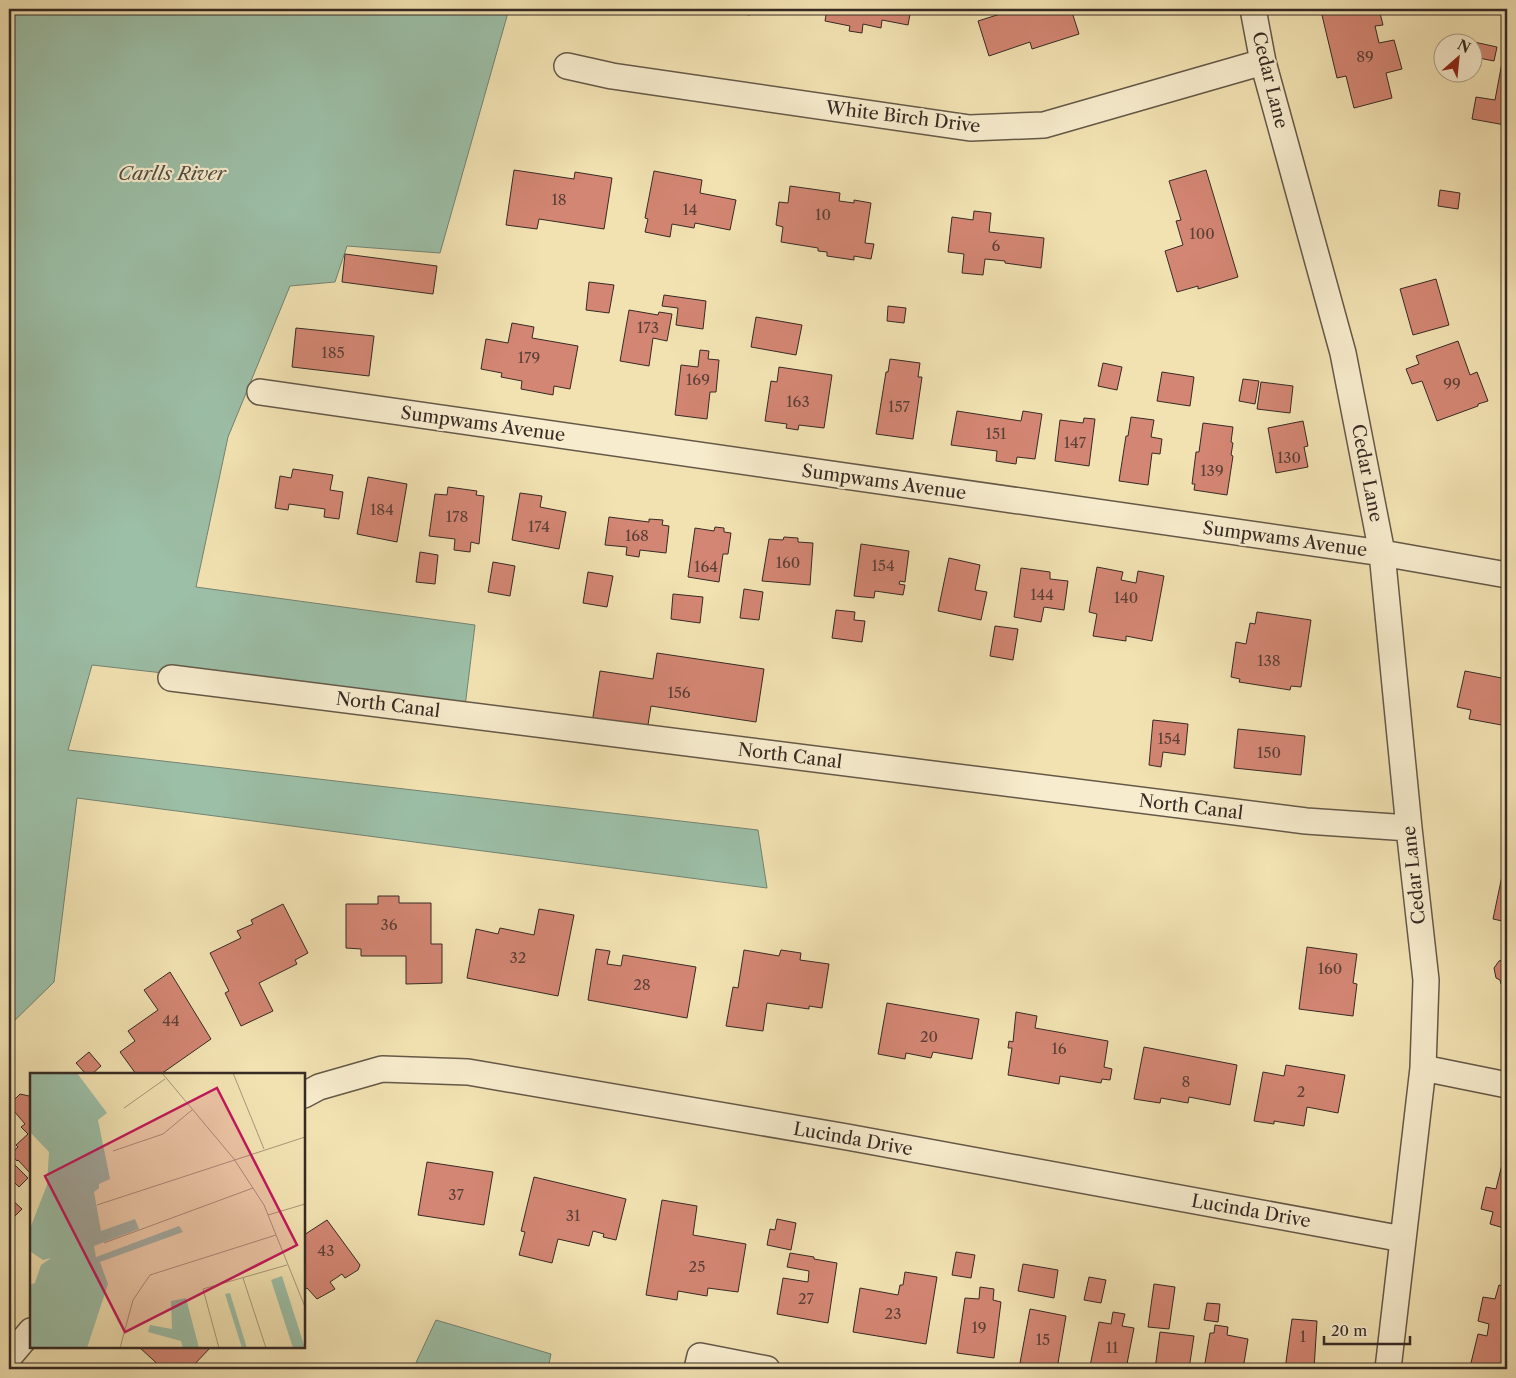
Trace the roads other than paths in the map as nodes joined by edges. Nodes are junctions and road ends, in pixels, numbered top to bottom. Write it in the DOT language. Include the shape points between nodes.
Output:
graph roads {
  1 [pos="1253,9"];
  2 [pos="1263,62"];
  3 [pos="567,66"];
  4 [pos="260,392"];
  5 [pos="1382,554"];
  6 [pos="1507,575"];
  7 [pos="171,678"];
  8 [pos="1409,828"];
  9 [pos="1423,1068"];
  10 [pos="1507,1085"];
  11 [pos="305,1094"];
  12 [pos="1403,1239"];
  13 [pos="30,1332"];
  14 [pos="9,1357"];
  15 [pos="698,1362"];
  16 [pos="767,1369"];
  17 [pos="1388,1369"];
  1 -- 2 [label="street, Cedar Lane"];
  2 -- 3 [label="street, White Birch Drive" via="1044,125 970,128 612,76"];
  2 -- 5 [label="street, Cedar Lane" via="1343,353"];
  4 -- 5 [label="street, Sumpwams Avenue"];
  5 -- 6 [label="street, Sumpwams Avenue"];
  5 -- 8 [label="street, Cedar Lane"];
  7 -- 8 [label="street, North Canal" via="1306,821"];
  8 -- 9 [label="street, Cedar Lane" via="1426,980"];
  9 -- 10 [label="street"];
  9 -- 12 [label="street, Cedar Lane"];
  11 -- 12 [label="street, Lucinda Drive" via="319,1087 382,1068 468,1072 847,1137"];
  12 -- 17 [label="street, Cedar Lane"];
  13 -- 14 [label="street"];
  15 -- 16 [label="street"];
}
